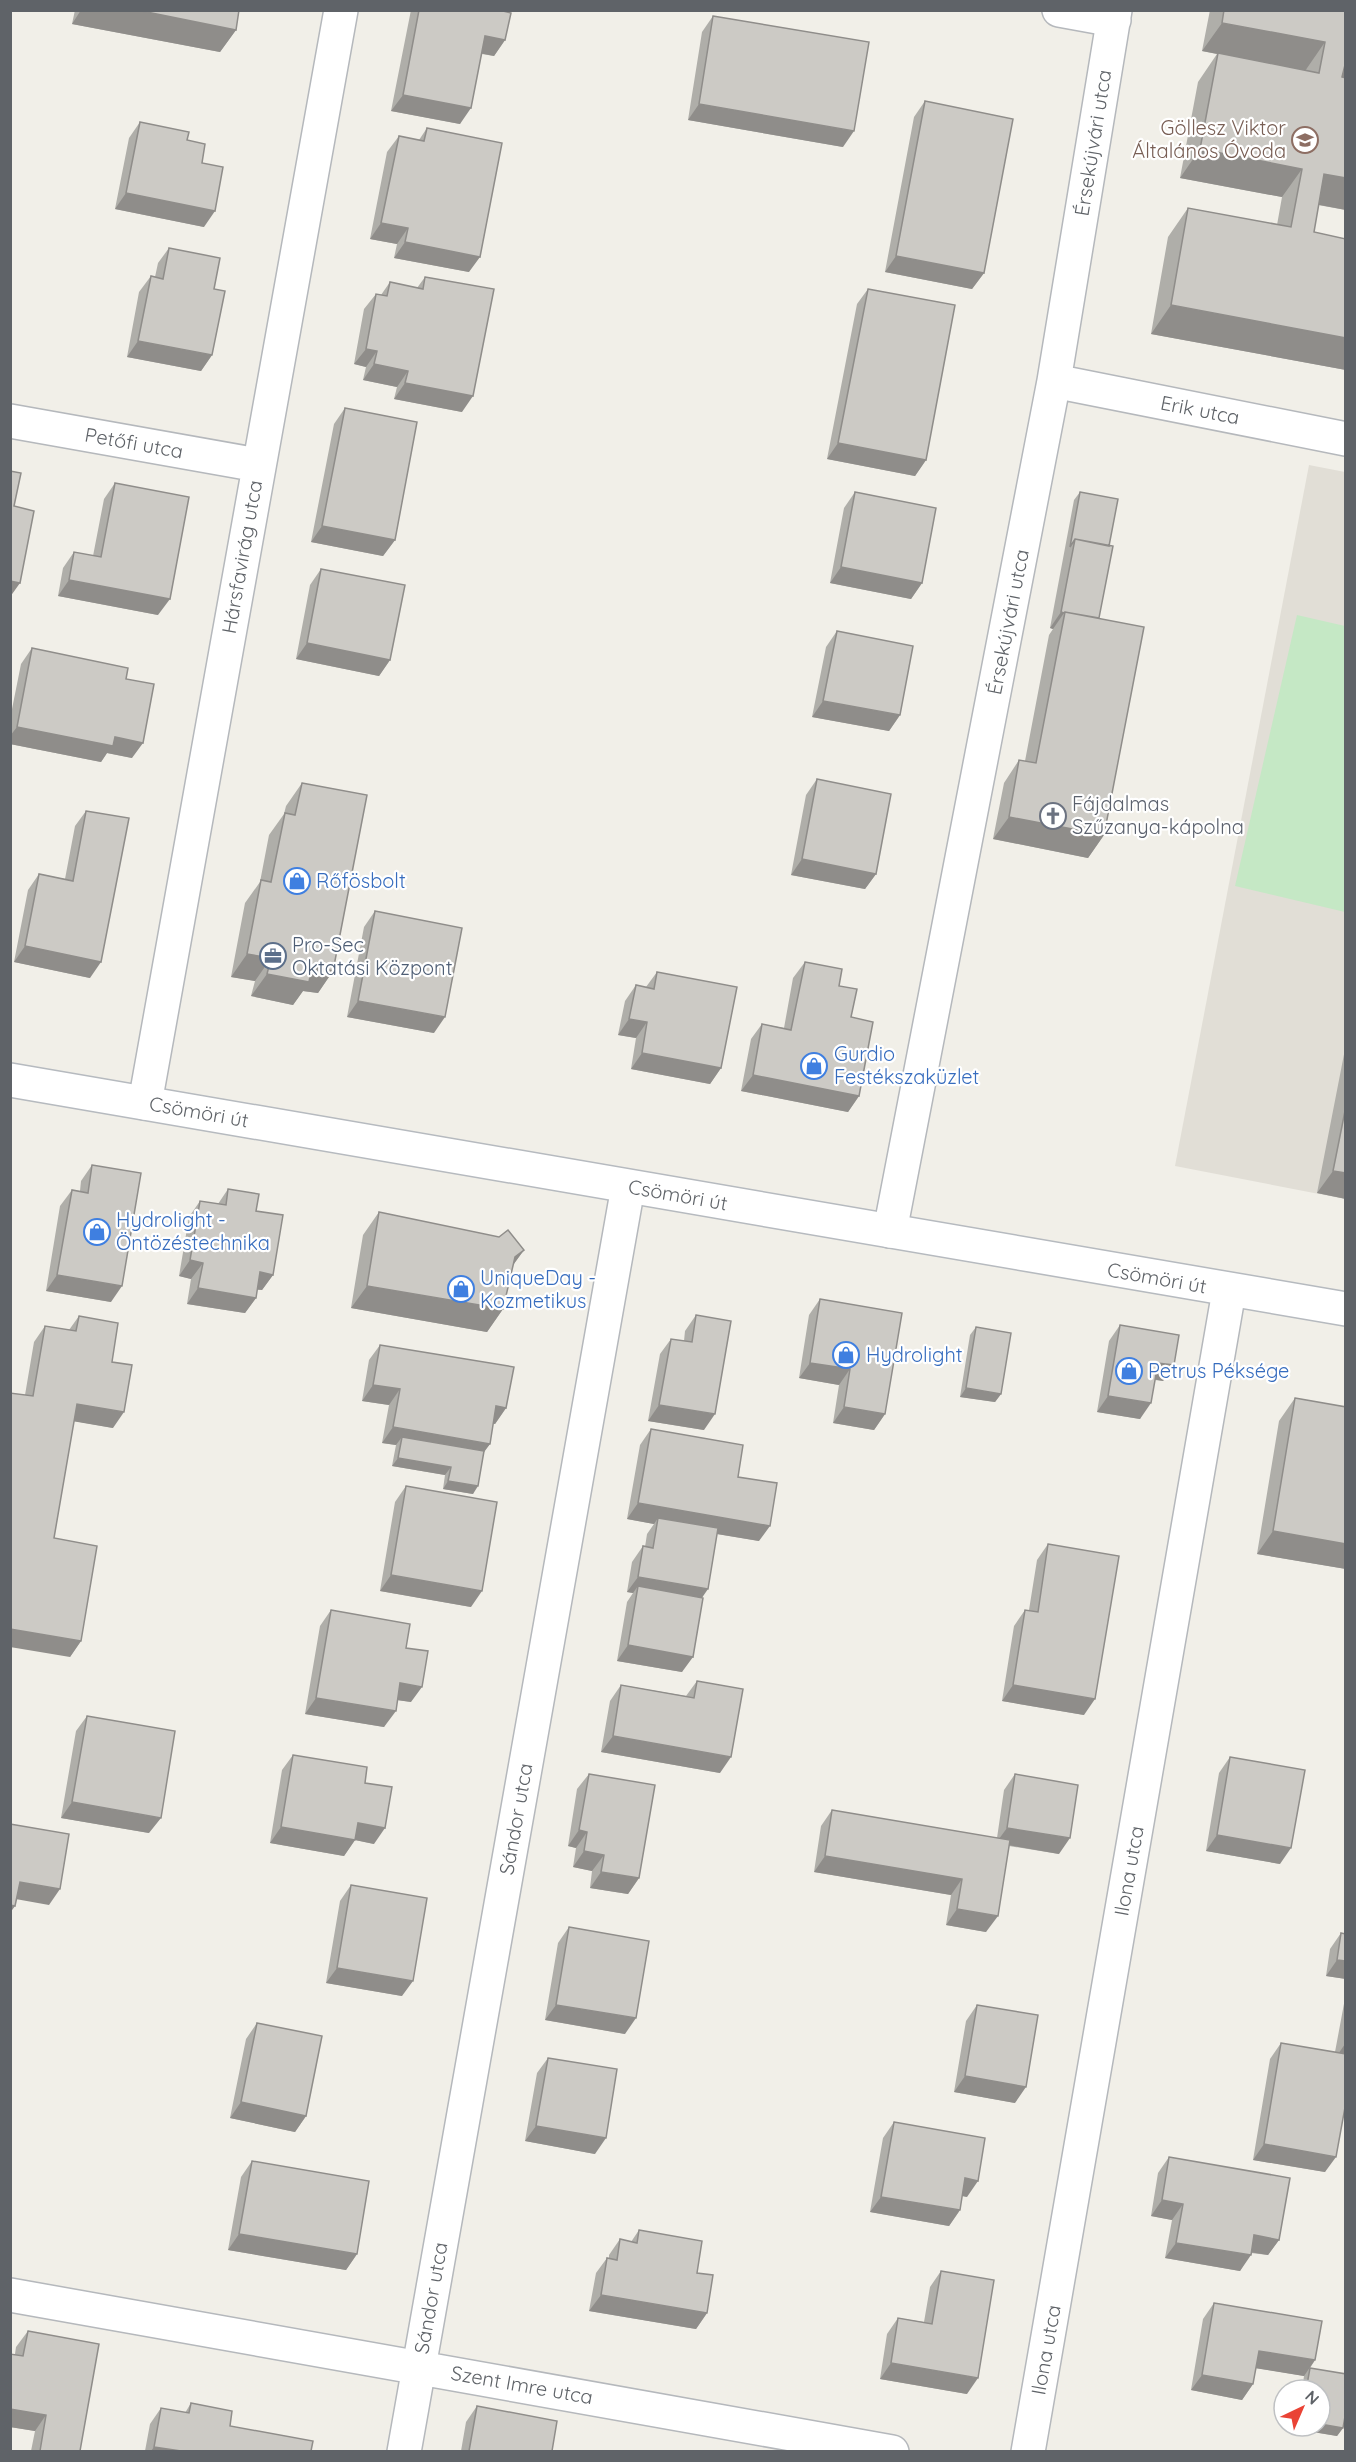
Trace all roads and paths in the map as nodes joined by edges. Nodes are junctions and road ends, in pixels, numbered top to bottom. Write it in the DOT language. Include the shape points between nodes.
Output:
graph roads {
  1 [pos="341,10"];
  2 [pos="1059,10"];
  3 [pos="1115,15"];
  4 [pos="1054,381"];
  5 [pos="10,421"];
  6 [pos="1346,439"];
  7 [pos="258,465"];
  8 [pos="10,1080"];
  9 [pos="145,1103"];
  10 [pos="628,1187"];
  11 [pos="890,1231"];
  12 [pos="1229,1291"];
  13 [pos="1346,1309"];
  14 [pos="10,2295"];
  15 [pos="419,2367"];
  16 [pos="404,2451"];
  17 [pos="892,2451"];
  18 [pos="1028,2451"];
  1 -- 7 [label="street, Hársfavirág utca"];
  2 -- 3 [label="street"];
  3 -- 4 [label="street, Érsekújvári utca"];
  4 -- 6 [label="street, Erik utca"];
  4 -- 11 [label="street, Érsekújvári utca"];
  5 -- 7 [label="street, Petőfi utca"];
  7 -- 9 [label="street, Hársfavirág utca"];
  8 -- 9 [label="street, Csömöri út"];
  9 -- 10 [label="street, Csömöri út"];
  10 -- 11 [label="street, Csömöri út"];
  10 -- 15 [label="street, Sándor utca"];
  11 -- 12 [label="street, Csömöri út"];
  12 -- 13 [label="street, Csömöri út"];
  12 -- 18 [label="street, Ilona utca"];
  14 -- 15 [label="street, Szent Imre utca"];
  15 -- 16 [label="street, Sándor utca"];
  15 -- 17 [label="street, Szent Imre utca"];
}
